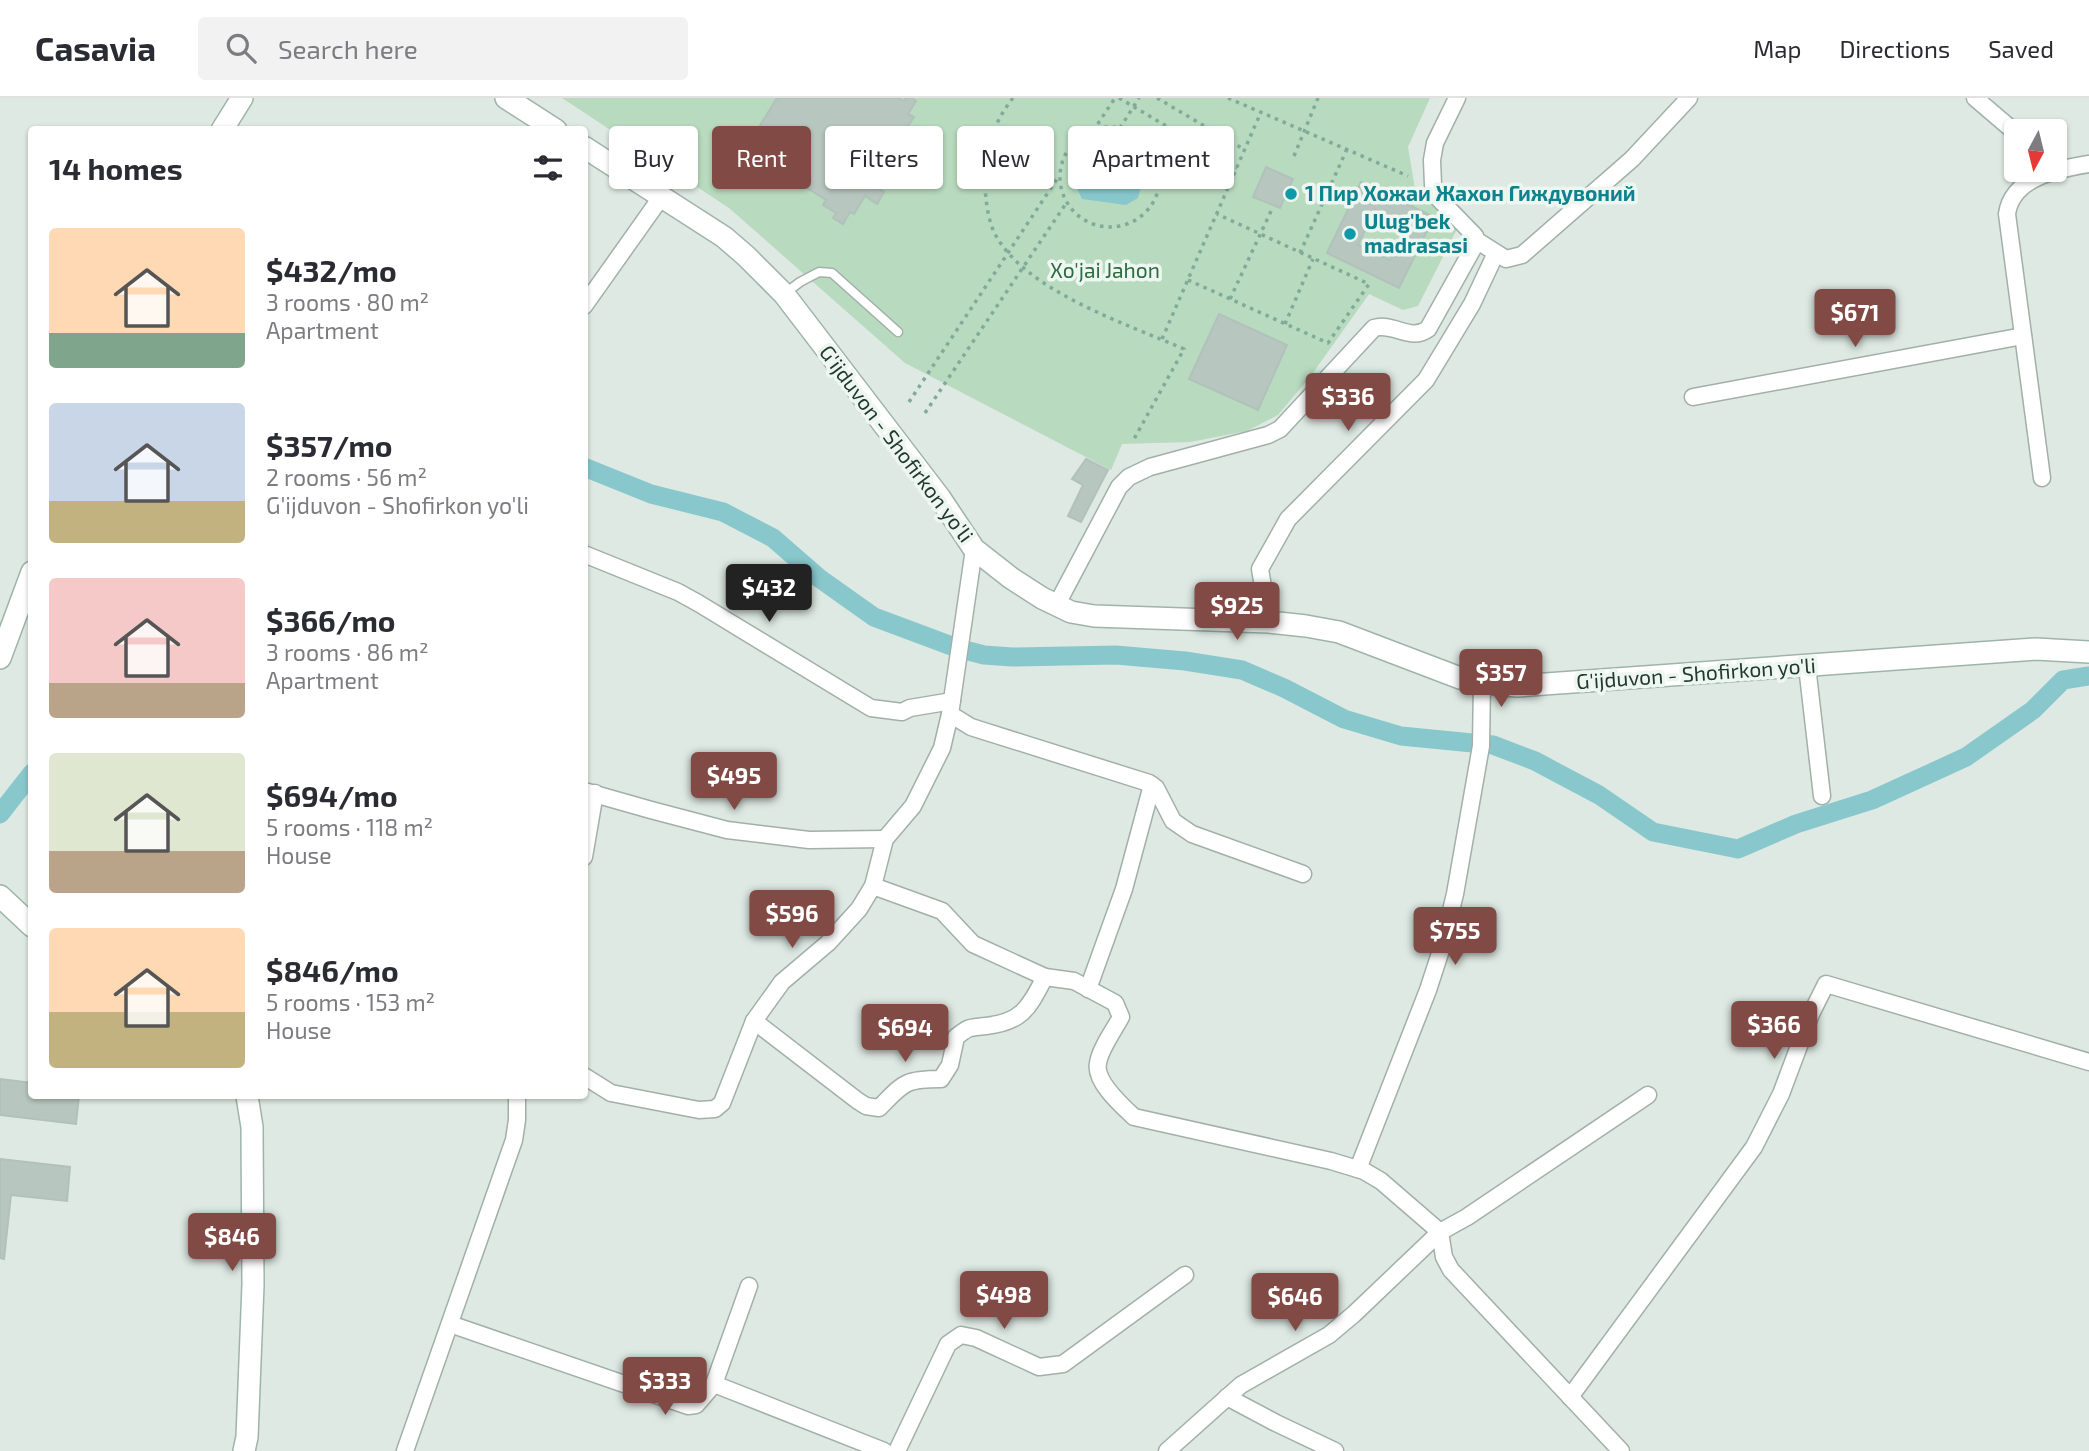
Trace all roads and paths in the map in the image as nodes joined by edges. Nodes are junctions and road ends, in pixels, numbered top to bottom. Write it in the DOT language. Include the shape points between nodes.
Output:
graph roads {
  1 [pos="242,98"];
  2 [pos="506,98"];
  3 [pos="1013,98"];
  4 [pos="1117,98"];
  5 [pos="1139,98"];
  6 [pos="1157,98"];
  7 [pos="1228,98"];
  8 [pos="1318,98"];
  9 [pos="1457,98"];
  10 [pos="1689,98"];
  11 [pos="1975,98"];
  12 [pos="1134,107"];
  13 [pos="1261,112"];
  14 [pos="2004,123"];
  15 [pos="224,126"];
  16 [pos="550,126"];
  17 [pos="1097,126"];
  18 [pos="1121,126"];
  19 [pos="1306,131"];
  20 [pos="1347,149"];
  21 [pos="588,150"];
  22 [pos="1245,150"];
  23 [pos="1068,152"];
  24 [pos="1294,156"];
  25 [pos="2089,164"];
  26 [pos="2067,166"];
  27 [pos="1237,168"];
  28 [pos="1060,175"];
  29 [pos="1408,176"];
  30 [pos="2030,182"];
  31 [pos="1159,189"];
  32 [pos="662,196"];
  33 [pos="1067,202"];
  34 [pos="1272,209"];
  35 [pos="1217,214"];
  36 [pos="1261,234"];
  37 [pos="1476,240"];
  38 [pos="1009,253"];
  39 [pos="1300,253"];
  40 [pos="1496,253"];
  41 [pos="1314,259"];
  42 [pos="1024,267"];
  43 [pos="1188,280"];
  44 [pos="784,294"];
  45 [pos="1230,299"];
  46 [pos="588,300"];
  47 [pos="1285,324"];
  48 [pos="898,332"];
  49 [pos="2023,336"];
  50 [pos="1162,339"];
  51 [pos="1693,397"];
  52 [pos="909,402"];
  53 [pos="925,413"];
  54 [pos="1134,439"];
  55 [pos="2042,478"];
  56 [pos="974,549"];
  57 [pos="588,556"];
  58 [pos="28,583"];
  59 [pos="1056,606"];
  60 [pos="1269,622"];
  61 [pos="2089,652"];
  62 [pos="0,658"];
  63 [pos="1807,666"];
  64 [pos="1482,683"];
  65 [pos="951,707"];
  66 [pos="1152,785"];
  67 [pos="590,792"];
  68 [pos="1822,796"];
  69 [pos="588,814"];
  70 [pos="886,839"];
  71 [pos="1303,874"];
  72 [pos="873,886"];
  73 [pos="0,896"];
  74 [pos="28,922"];
  75 [pos="1045,977"];
  76 [pos="1088,989"];
  77 [pos="754,1021"];
  78 [pos="2089,1062"];
  79 [pos="588,1079"];
  80 [pos="1648,1095"];
  81 [pos="247,1099"];
  82 [pos="517,1099"];
  83 [pos="1358,1169"];
  84 [pos="1440,1232"];
  85 [pos="1185,1275"];
  86 [pos="748,1286"];
  87 [pos="450,1324"];
  88 [pos="713,1384"];
  89 [pos="1227,1397"];
  90 [pos="1570,1397"];
  91 [pos="1324,1449"];
  92 [pos="244,1451"];
  93 [pos="405,1451"];
  94 [pos="884,1451"];
  95 [pos="897,1451"];
  96 [pos="1167,1451"];
  97 [pos="1621,1451"];
  1 -- 15 [label="main road"];
  2 -- 16 [label="main road"];
  3 -- 38 [label="path" via="993,131 984,172 994,232"];
  4 -- 12 [label="path"];
  4 -- 17 [label="path"];
  5 -- 12 [label="path"];
  6 -- 22 [label="path"];
  7 -- 13 [label="path"];
  8 -- 19 [label="path"];
  9 -- 37 [label="street" via="1435,143 1433,185 1438,198"];
  10 -- 40 [label="street" via="1632,159 1522,255 1506,260"];
  11 -- 14 [label="street"];
  12 -- 18 [label="path"];
  12 -- 27 [label="path"];
  13 -- 19 [label="path"];
  13 -- 22 [label="path"];
  19 -- 20 [label="path"];
  19 -- 24 [label="path"];
  20 -- 29 [label="path"];
  20 -- 39 [label="path"];
  21 -- 32 [label="main road, G'ijduvon - Shofirkon yo'li"];
  22 -- 27 [label="path"];
  23 -- 28 [label="path"];
  25 -- 26 [label="street"];
  27 -- 35 [label="path"];
  28 -- 33 [label="path"];
  28 -- 38 [label="path"];
  30 -- 49 [label="street" via="2014,195 2007,214"];
  31 -- 33 [label="path" via="1143,215 1114,227 1082,219"];
  32 -- 44 [label="main road, G'ijduvon - Shofirkon yo'li" via="724,237"];
  32 -- 46 [label="street"];
  33 -- 42 [label="path"];
  34 -- 36 [label="path"];
  35 -- 36 [label="path"];
  35 -- 43 [label="path"];
  36 -- 39 [label="path"];
  36 -- 45 [label="path"];
  37 -- 40 [label="street"];
  37 -- 59 [label="street" via="1425,332 1417,335 1374,328 1280,429 1156,465 1125,481"];
  38 -- 42 [label="path"];
  38 -- 52 [label="path"];
  39 -- 41 [label="path"];
  40 -- 60 [label="street" via="1472,304 1426,380 1288,519 1260,569"];
  41 -- 47 [label="path"];
  41 -- 47 [label="path" via="1369,284 1328,343"];
  42 -- 50 [label="path" via="1065,296"];
  42 -- 53 [label="path"];
  43 -- 45 [label="path"];
  43 -- 50 [label="path"];
  44 -- 48 [label="lane" via="819,272 832,273"];
  44 -- 56 [label="main road, G'ijduvon - Shofirkon yo'li"];
  45 -- 47 [label="path"];
  49 -- 51 [label="street"];
  49 -- 55 [label="street"];
  50 -- 54 [label="path" via="1184,349"];
  56 -- 59 [label="main road, G'ijduvon - Shofirkon yo'li"];
  56 -- 65 [label="street"];
  57 -- 65 [label="street" via="678,592 871,708 902,712"];
  58 -- 62 [label="main road"];
  59 -- 60 [label="main road, G'ijduvon - Shofirkon yo'li" via="1107,617"];
  60 -- 64 [label="main road, G'ijduvon - Shofirkon yo'li" via="1339,632"];
  61 -- 63 [label="main road, G'ijduvon - Shofirkon yo'li" via="2046,649"];
  63 -- 64 [label="main road, G'ijduvon - Shofirkon yo'li" via="1538,685"];
  63 -- 68 [label="street"];
  64 -- 83 [label="street" via="1482,740 1442,947"];
  65 -- 66 [label="street" via="971,727"];
  65 -- 70 [label="street" via="942,748 913,806"];
  66 -- 71 [label="street" via="1173,821 1192,834"];
  66 -- 76 [label="street" via="1124,889"];
  67 -- 69 [label="street"];
  67 -- 70 [label="street" via="727,830 809,840"];
  70 -- 72 [label="street"];
  72 -- 75 [label="street" via="942,912 973,944"];
  72 -- 77 [label="street" via="828,943 782,982"];
  73 -- 74 [label="main road"];
  75 -- 76 [label="street" via="1074,981"];
  75 -- 77 [label="street" via="1028,1009 1014,1019 968,1027 956,1037 950,1065 941,1079 915,1079 879,1108 858,1101"];
  76 -- 83 [label="street" via="1115,1003 1121,1017 1098,1062 1097,1074 1134,1116"];
  77 -- 79 [label="street" via="722,1103 715,1110 611,1093"];
  78 -- 90 [label="street" via="1826,984 1755,1147"];
  80 -- 84 [label="street"];
  81 -- 92 [label="main road" via="252,1127 253,1285"];
  82 -- 87 [label="street" via="514,1140"];
  83 -- 84 [label="street" via="1381,1181"];
  84 -- 89 [label="street" via="1329,1335 1254,1376"];
  84 -- 90 [label="street" via="1451,1270"];
  85 -- 95 [label="street" via="1063,1364 1039,1367 961,1335 948,1344"];
  86 -- 88 [label="street"];
  87 -- 88 [label="street" via="688,1406 695,1405"];
  87 -- 93 [label="street"];
  88 -- 94 [label="street"];
  89 -- 91 [label="street"];
  89 -- 96 [label="street"];
  90 -- 97 [label="street"];
}
